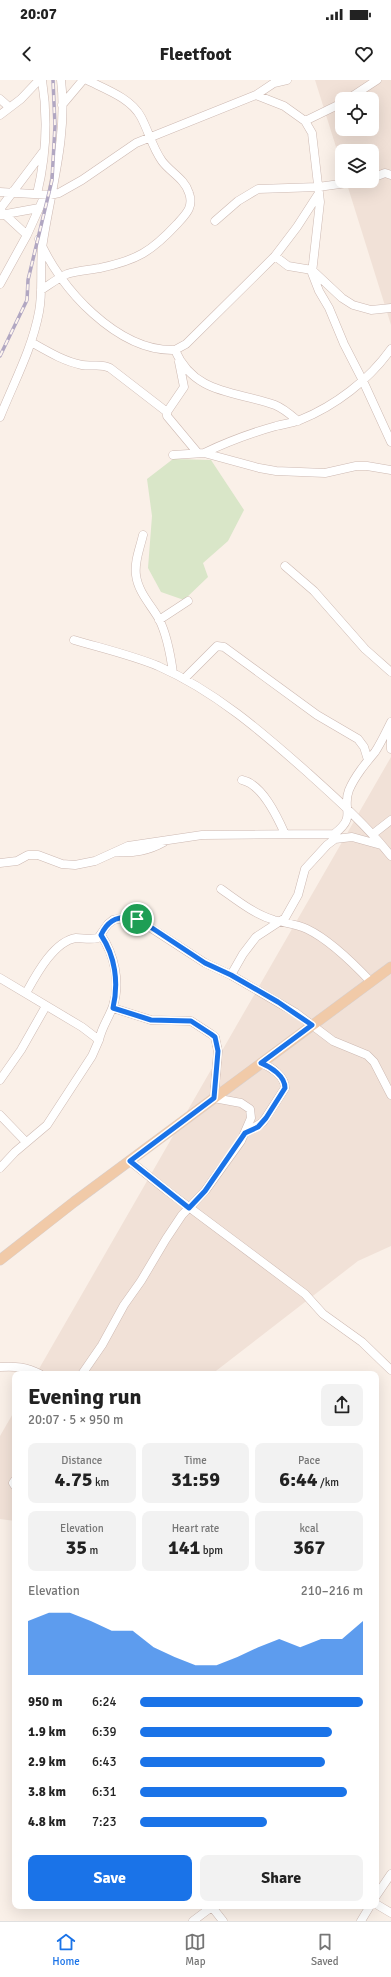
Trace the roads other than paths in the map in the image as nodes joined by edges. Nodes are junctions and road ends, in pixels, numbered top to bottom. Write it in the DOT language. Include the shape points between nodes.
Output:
graph roads {
  1 [pos="39,80"];
  2 [pos="42,80"];
  3 [pos="61,80"];
  4 [pos="83,80"];
  5 [pos="87,80"];
  6 [pos="287,80"];
  7 [pos="377,80"];
  8 [pos="274,82"];
  9 [pos="359,92"];
  10 [pos="256,95"];
  11 [pos="0,99"];
  12 [pos="62,105"];
  13 [pos="335,106"];
  14 [pos="9,107"];
  15 [pos="0,115"];
  16 [pos="305,121"];
  17 [pos="148,137"];
  18 [pos="44,152"];
  19 [pos="390,173"];
  20 [pos="379,176"];
  21 [pos="335,187"];
  22 [pos="319,190"];
  23 [pos="0,192"];
  24 [pos="12,192"];
  25 [pos="45,194"];
  26 [pos="39,208"];
  27 [pos="1,212"];
  28 [pos="215,221"];
  29 [pos="27,235"];
  30 [pos="38,239"];
  31 [pos="42,248"];
  32 [pos="275,256"];
  33 [pos="312,270"];
  34 [pos="62,277"];
  35 [pos="0,284"];
  36 [pos="41,290"];
  37 [pos="391,308"];
  38 [pos="31,342"];
  39 [pos="391,349"];
  40 [pos="175,350"];
  41 [pos="179,359"];
  42 [pos="363,381"];
  43 [pos="167,412"];
  44 [pos="0,416"];
  45 [pos="298,421"];
  46 [pos="391,442"];
  47 [pos="201,453"];
  48 [pos="173,455"];
  49 [pos="391,470"];
  50 [pos="143,535"];
  51 [pos="285,566"];
  52 [pos="188,601"];
  53 [pos="159,620"];
  54 [pos="74,640"];
  55 [pos="391,672"];
  56 [pos="173,673"];
  57 [pos="184,679"];
  58 [pos="391,722"];
  59 [pos="391,732"];
  60 [pos="391,749"];
  61 [pos="368,760"];
  62 [pos="242,780"];
  63 [pos="349,811"];
  64 [pos="391,820"];
  65 [pos="285,834"];
  66 [pos="373,834"];
  67 [pos="383,845"];
  68 [pos="391,848"];
  69 [pos="391,856"];
  70 [pos="0,863"];
  71 [pos="221,888"];
  72 [pos="281,922"];
  73 [pos="101,935"];
  74 [pos="391,967"];
  75 [pos="231,975"];
  76 [pos="0,978"];
  77 [pos="371,982"];
  78 [pos="26,993"];
  79 [pos="46,1006"];
  80 [pos="113,1008"];
  81 [pos="312,1025"];
  82 [pos="99,1040"];
  83 [pos="261,1063"];
  84 [pos="0,1080"];
  85 [pos="391,1095"];
  86 [pos="214,1098"];
  87 [pos="0,1115"];
  88 [pos="245,1133"];
  89 [pos="26,1142"];
  90 [pos="130,1161"];
  91 [pos="0,1168"];
  92 [pos="189,1208"];
  93 [pos="0,1260"];
  94 [pos="0,1367"];
  95 [pos="391,1370"];
  96 [pos="34,1371"];
  97 [pos="84,1371"];
  98 [pos="391,1874"];
  99 [pos="379,1892"];
  100 [pos="379,1906"];
  101 [pos="208,1909"];
  102 [pos="214,1909"];
  103 [pos="368,1909"];
  104 [pos="391,1913"];
  105 [pos="193,1921"];
  106 [pos="222,1921"];
  107 [pos="361,1921"];
  1 -- 14 [label="street" via="21,99"];
  2 -- 18 [label="street" via="45,110"];
  3 -- 12 [label="street"];
  4 -- 12 [label="street"];
  5 -- 17 [label="street" via="120,96 135,108"];
  6 -- 8 [label="street"];
  7 -- 9 [label="street"];
  8 -- 10 [label="street"];
  10 -- 16 [label="street" via="284,106"];
  10 -- 17 [label="street"];
  11 -- 14 [label="street"];
  12 -- 25 [label="street" via="60,147"];
  13 -- 16 [label="street"];
  14 -- 15 [label="street"];
  16 -- 22 [label="street" via="312,133"];
  17 -- 25 [label="street" via="64,191"];
  17 -- 34 [label="street" via="163,162 186,184 190,200 188,212 155,246 140,257"];
  18 -- 24 [label="street"];
  18 -- 25 [label="street"];
  19 -- 20 [label="street"];
  21 -- 22 [label="street"];
  22 -- 28 [label="street" via="258,189 238,200"];
  22 -- 32 [label="street" via="298,227"];
  22 -- 33 [label="street" via="319,213"];
  23 -- 24 [label="street"];
  24 -- 25 [label="street"];
  24 -- 27 [label="street"];
  25 -- 26 [label="street"];
  25 -- 31 [label="street"];
  26 -- 27 [label="street"];
  26 -- 29 [label="street"];
  27 -- 29 [label="street"];
  29 -- 35 [label="street"];
  30 -- 31 [label="street"];
  31 -- 34 [label="street"];
  31 -- 36 [label="street"];
  32 -- 33 [label="street" via="288,266"];
  32 -- 40 [label="street" via="186,344"];
  33 -- 37 [label="street" via="353,306 371,310"];
  33 -- 42 [label="street" via="319,291"];
  34 -- 36 [label="street"];
  34 -- 40 [label="street" via="78,299 116,332 160,351"];
  36 -- 38 [label="street" via="39,311"];
  38 -- 43 [label="street" via="70,362 110,368"];
  38 -- 44 [label="street"];
  39 -- 42 [label="street"];
  40 -- 41 [label="street"];
  41 -- 43 [label="street" via="184,387"];
  41 -- 45 [label="street" via="192,374 208,386 274,405"];
  42 -- 45 [label="street" via="316,413"];
  42 -- 46 [label="street"];
  43 -- 47 [label="street" via="169,420"];
  45 -- 47 [label="street" via="249,434"];
  47 -- 48 [label="street"];
  47 -- 49 [label="street" via="276,471 325,473 356,466"];
  50 -- 53 [label="street" via="137,557 136,574 144,597"];
  51 -- 55 [label="street" via="314,591 361,645"];
  52 -- 53 [label="street"];
  53 -- 56 [label="street"];
  54 -- 56 [label="street" via="141,660"];
  56 -- 57 [label="street"];
  57 -- 61 [label="street" via="217,646 224,647 317,715 358,739"];
  57 -- 63 [label="street" via="252,723"];
  58 -- 61 [label="street"];
  59 -- 60 [label="street"];
  61 -- 63 [label="street" via="358,772 349,792"];
  62 -- 65 [label="street" via="256,787"];
  63 -- 65 [label="street" via="345,823 334,834"];
  63 -- 66 [label="street"];
  64 -- 66 [label="street"];
  65 -- 70 [label="street" via="202,835 128,846 95,861 75,865 62,864 38,855 28,855 17,861"];
  66 -- 67 [label="street"];
  67 -- 68 [label="street"];
  67 -- 69 [label="street"];
  67 -- 72 [label="street" via="352,837 335,838 305,869 298,895"];
  71 -- 72 [label="street" via="254,912"];
  72 -- 75 [label="street" via="256,937"];
  72 -- 77 [label="street" via="302,927 317,935"];
  73 -- 75 [label="street" via="104,928 113,920 129,917 137,919 192,955"];
  73 -- 78 [label="street" via="93,940 75,938 61,944 37,974"];
  73 -- 80 [label="street" via="108,946 115,968"];
  74 -- 77 [label="main road"];
  75 -- 81 [label="street" via="292,1010"];
  76 -- 78 [label="street"];
  77 -- 81 [label="main road"];
  78 -- 79 [label="street"];
  79 -- 82 [label="street"];
  79 -- 84 [label="street"];
  80 -- 82 [label="street" via="104,1022"];
  80 -- 86 [label="street" via="151,1020 191,1021 215,1037 218,1051"];
  81 -- 83 [label="main road"];
  81 -- 85 [label="street" via="342,1046 367,1055 374,1062"];
  82 -- 89 [label="street" via="92,1056 47,1125"];
  83 -- 86 [label="main road"];
  83 -- 88 [label="street" via="276,1072 284,1082 285,1088 262,1122"];
  86 -- 88 [label="street" via="241,1103 250,1109 252,1118"];
  86 -- 90 [label="main road"];
  87 -- 89 [label="street"];
  88 -- 92 [label="street" via="205,1191"];
  89 -- 91 [label="street"];
  90 -- 92 [label="street"];
  90 -- 93 [label="main road"];
  92 -- 95 [label="street" via="305,1294 323,1314 362,1342"];
  92 -- 97 [label="street" via="124,1304 102,1345"];
  94 -- 96 [label="street" via="15,1366"];
  98 -- 99 [label="street"];
  100 -- 104 [label="street"];
  101 -- 105 [label="street"];
  102 -- 106 [label="street"];
  103 -- 107 [label="street"];
}
